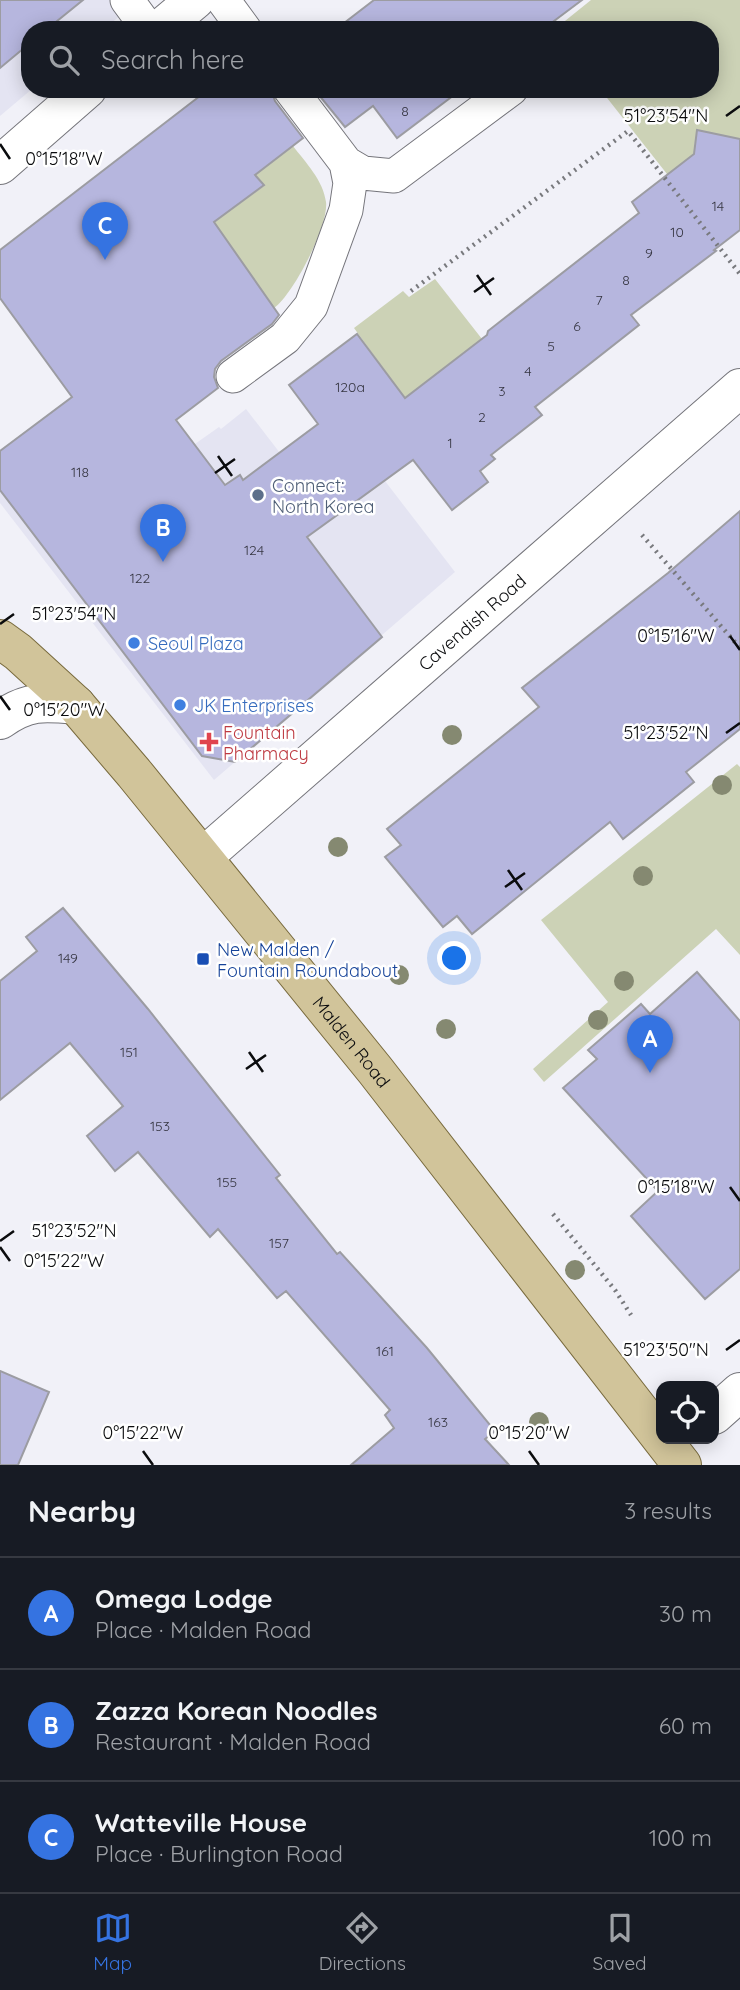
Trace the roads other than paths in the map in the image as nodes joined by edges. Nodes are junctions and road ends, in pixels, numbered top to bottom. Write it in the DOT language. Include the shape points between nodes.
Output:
graph roads {
  1 [pos="127,0"];
  2 [pos="195,0"];
  3 [pos="223,0"];
  4 [pos="142,21"];
  5 [pos="170,21"];
  6 [pos="238,21"];
  7 [pos="77,98"];
  8 [pos="296,98"];
  9 [pos="499,98"];
  10 [pos="346,163"];
  11 [pos="0,165"];
  12 [pos="233,376"];
  13 [pos="740,388"];
  14 [pos="0,639"];
  15 [pos="76,705"];
  16 [pos="0,720"];
  17 [pos="203,857"];
  18 [pos="740,1392"];
  19 [pos="719,1411"];
  20 [pos="680,1452"];
  1 -- 4 [label="lane"];
  2 -- 5 [label="street"];
  3 -- 6 [label="lane"];
  7 -- 11 [label="street"];
  8 -- 10 [label="lane"];
  9 -- 10 [label="lane" via="394,176 363,173"];
  10 -- 12 [label="lane" via="350,183 346,210 311,306 285,338"];
  13 -- 17 [label="street, Cavendish Road"];
  14 -- 15 [label="main road, Malden Road"];
  15 -- 16 [label="street" via="41,702"];
  15 -- 17 [label="main road, Malden Road"];
  17 -- 20 [label="main road, Malden Road"];
  18 -- 19 [label="street"];
}
